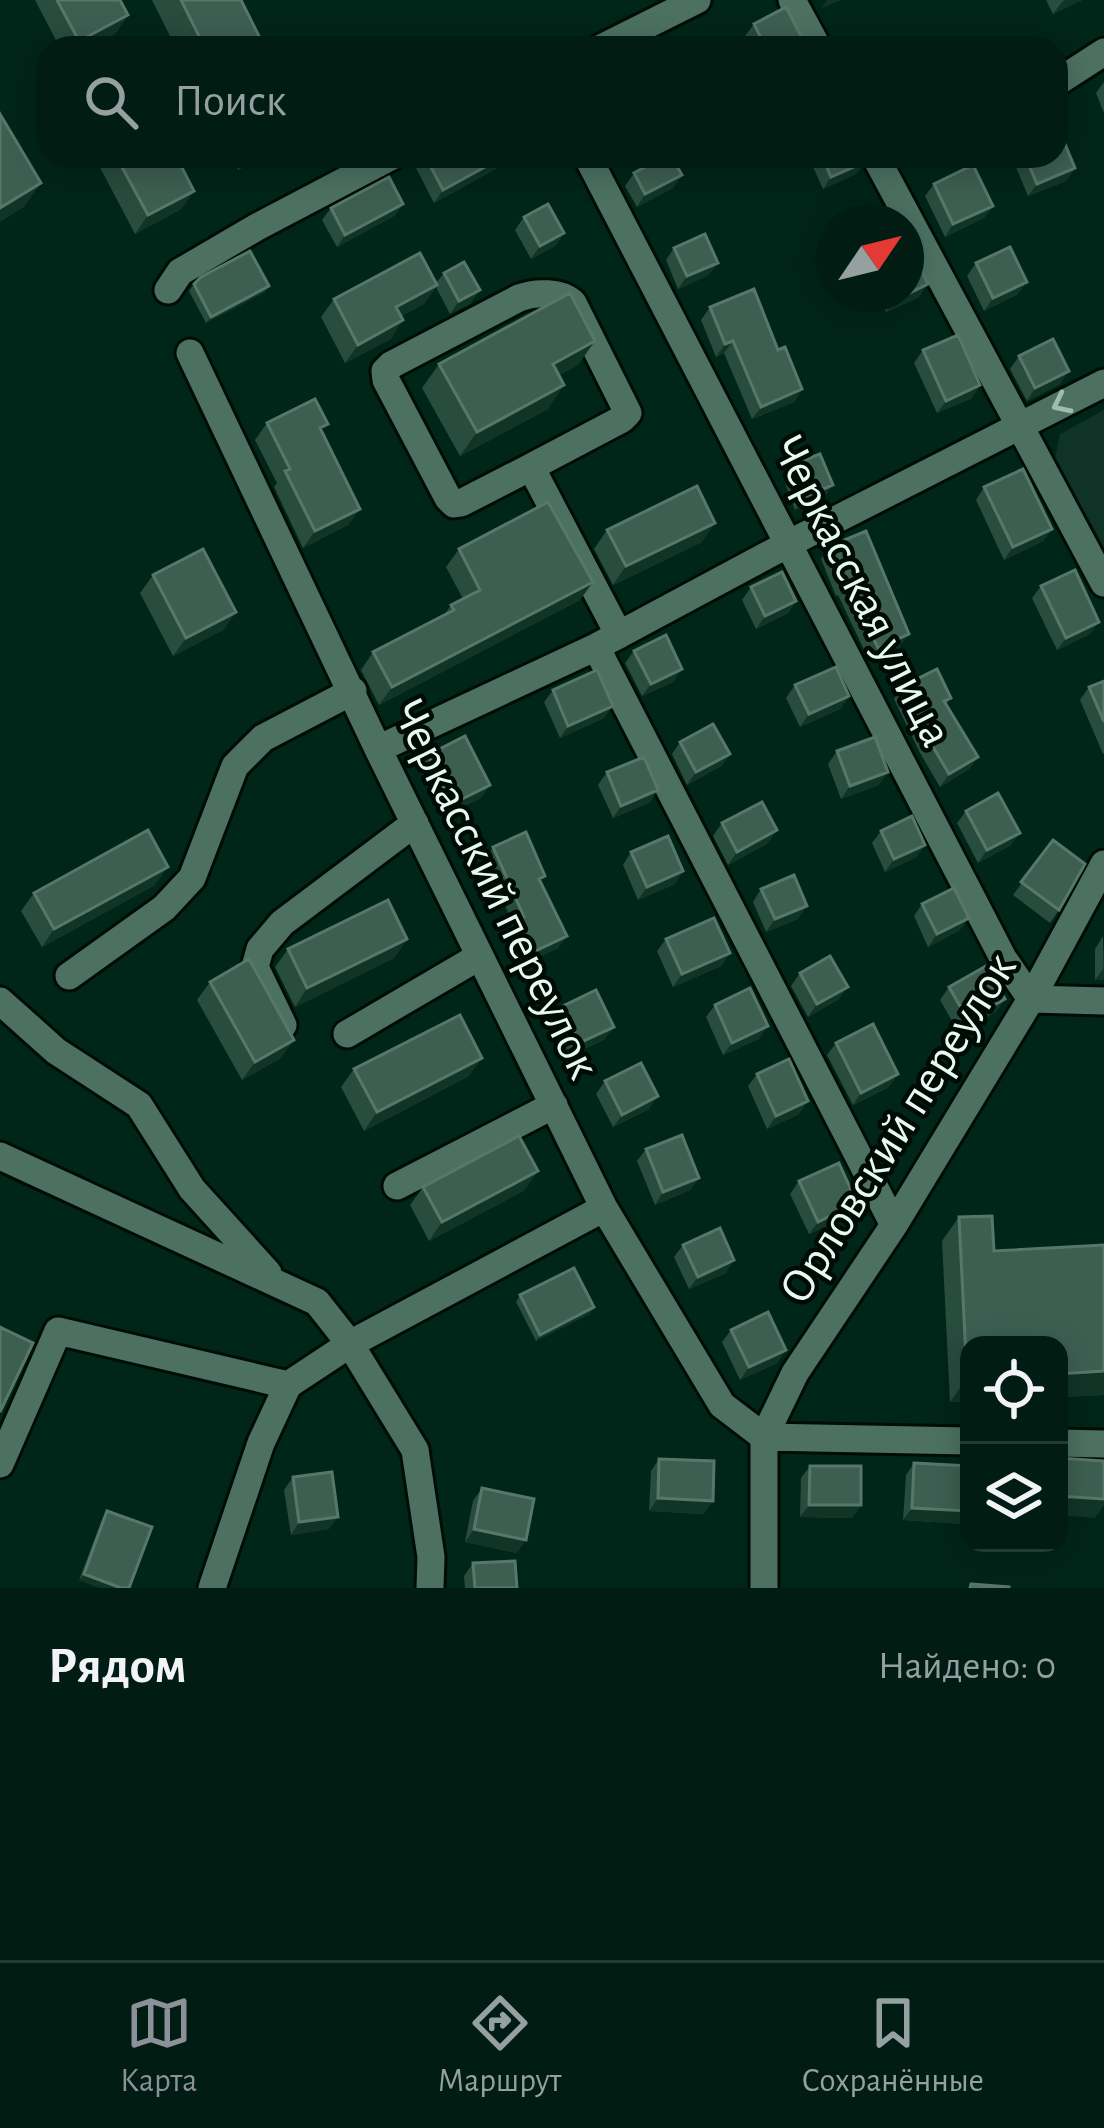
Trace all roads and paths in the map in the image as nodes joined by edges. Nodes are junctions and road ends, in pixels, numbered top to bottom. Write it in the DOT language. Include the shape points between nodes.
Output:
graph roads {
  1 [pos="697,0"];
  2 [pos="792,0"];
  3 [pos="625,36"];
  4 [pos="812,36"];
  5 [pos="1104,52"];
  6 [pos="1068,75"];
  7 [pos="369,168"];
  8 [pos="593,168"];
  9 [pos="881,168"];
  10 [pos="168,290"];
  11 [pos="190,352"];
  12 [pos="1104,383"];
  13 [pos="1018,425"];
  14 [pos="531,467"];
  15 [pos="790,543"];
  16 [pos="1104,583"];
  17 [pos="607,641"];
  18 [pos="353,692"];
  19 [pos="378,748"];
  20 [pos="415,823"];
  21 [pos="1104,864"];
  22 [pos="481,956"];
  23 [pos="69,976"];
  24 [pos="1031,999"];
  25 [pos="1104,1000"];
  26 [pos="0,1001"];
  27 [pos="285,1028"];
  28 [pos="347,1034"];
  29 [pos="554,1105"];
  30 [pos="0,1156"];
  31 [pos="398,1186"];
  32 [pos="604,1208"];
  33 [pos="894,1225"];
  34 [pos="279,1285"];
  35 [pos="350,1344"];
  36 [pos="288,1385"];
  37 [pos="764,1436"];
  38 [pos="960,1441"];
  39 [pos="1068,1443"];
  40 [pos="1104,1444"];
  41 [pos="0,1464"];
  42 [pos="212,1588"];
  43 [pos="430,1588"];
  44 [pos="764,1588"];
  1 -- 3 [label="street"];
  2 -- 4 [label="street"];
  5 -- 6 [label="street"];
  7 -- 10 [label="street" via="180,272"];
  8 -- 15 [label="street, Черкасская улица"];
  9 -- 13 [label="street"];
  11 -- 18 [label="street, Черкасский переулок"];
  12 -- 13 [label="street, one-way"];
  13 -- 15 [label="street"];
  13 -- 16 [label="street"];
  14 -- 14 [label="street" via="628,413 568,298 519,298 385,371 454,504"];
  14 -- 17 [label="street"];
  15 -- 17 [label="street"];
  15 -- 24 [label="street, Черкасская улица"];
  17 -- 19 [label="street"];
  17 -- 33 [label="street"];
  18 -- 19 [label="street, Черкасский переулок"];
  18 -- 23 [label="street" via="263,738 235,766 192,878 164,908"];
  19 -- 20 [label="street, Черкасский переулок"];
  20 -- 22 [label="street, Черкасский переулок"];
  20 -- 27 [label="street" via="282,923 260,949 255,967"];
  21 -- 24 [label="street, Орловский переулок"];
  22 -- 28 [label="street"];
  22 -- 29 [label="street, Черкасский переулок"];
  24 -- 25 [label="street"];
  24 -- 33 [label="street, Орловский переулок"];
  26 -- 34 [label="street" via="56,1052 139,1105 192,1189"];
  29 -- 31 [label="street"];
  29 -- 32 [label="street, Черкасский переулок"];
  30 -- 34 [label="street"];
  32 -- 35 [label="street"];
  32 -- 37 [label="street, Черкасский переулок" via="722,1405"];
  33 -- 37 [label="street, Орловский переулок" via="795,1373"];
  34 -- 35 [label="street" via="316,1302"];
  35 -- 36 [label="street"];
  35 -- 43 [label="street" via="415,1450"];
  36 -- 41 [label="street" via="58,1331"];
  36 -- 42 [label="street"];
  37 -- 38 [label="street"];
  37 -- 44 [label="street"];
  39 -- 40 [label="street"];
}
